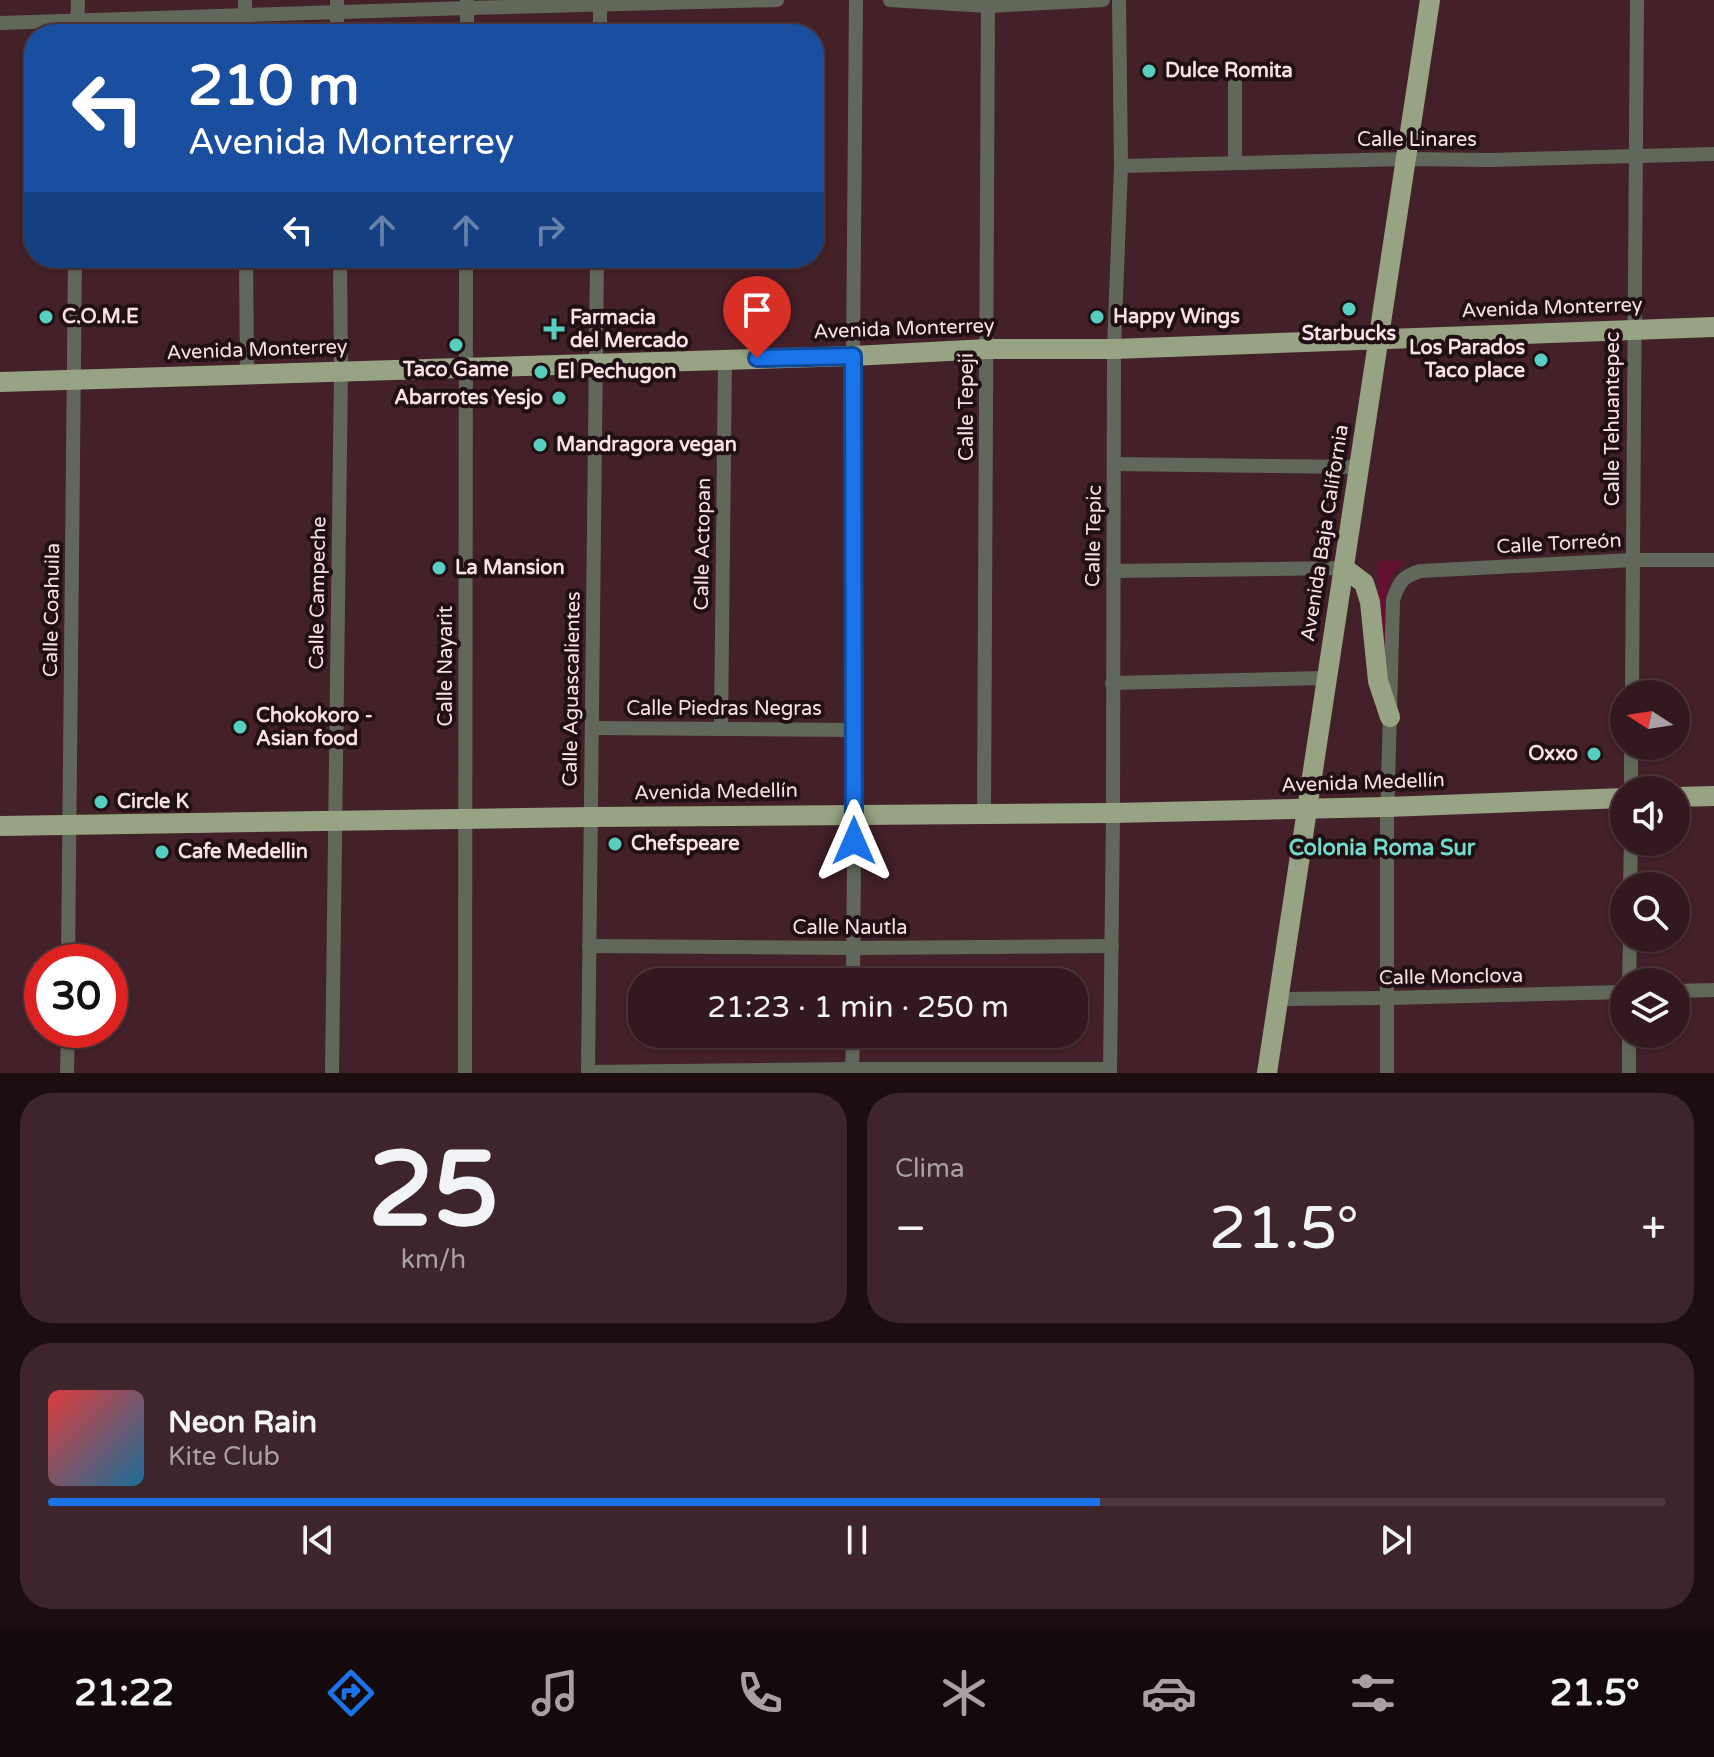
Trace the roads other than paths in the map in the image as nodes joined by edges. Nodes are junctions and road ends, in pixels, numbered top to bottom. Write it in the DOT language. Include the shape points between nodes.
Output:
graph roads {
  1 [pos="78,0"];
  2 [pos="777,0"];
  3 [pos="856,0"];
  4 [pos="890,0"];
  5 [pos="1103,0"];
  6 [pos="1119,0"];
  7 [pos="1430,0"];
  8 [pos="1637,0"];
  9 [pos="600,2"];
  10 [pos="988,3"];
  11 [pos="467,4"];
  12 [pos="337,6"];
  13 [pos="245,8"];
  14 [pos="0,23"];
  15 [pos="77,24"];
  16 [pos="111,24"];
  17 [pos="600,24"];
  18 [pos="24,25"];
  19 [pos="1235,66"];
  20 [pos="1714,154"];
  21 [pos="1636,156"];
  22 [pos="1406,159"];
  23 [pos="1235,162"];
  24 [pos="1121,166"];
  25 [pos="75,268"];
  26 [pos="246,268"];
  27 [pos="340,268"];
  28 [pos="466,268"];
  29 [pos="597,268"];
  30 [pos="1714,327"];
  31 [pos="1634,329"];
  32 [pos="1379,339"];
  33 [pos="987,349"];
  34 [pos="1114,349"];
  35 [pos="853,356"];
  36 [pos="725,359"];
  37 [pos="595,364"];
  38 [pos="466,367"];
  39 [pos="341,371"];
  40 [pos="247,375"];
  41 [pos="74,380"];
  42 [pos="0,382"];
  43 [pos="1114,464"];
  44 [pos="1359,467"];
  45 [pos="1633,560"];
  46 [pos="1714,560"];
  47 [pos="1344,568"];
  48 [pos="1113,571"];
  49 [pos="1327,678"];
  50 [pos="1632,680"];
  51 [pos="1112,683"];
  52 [pos="1390,717"];
  53 [pos="593,728"];
  54 [pos="721,729"];
  55 [pos="855,730"];
  56 [pos="1714,796"];
  57 [pos="1690,797"];
  58 [pos="1610,799"];
  59 [pos="1387,807"];
  60 [pos="1307,809"];
  61 [pos="1113,813"];
  62 [pos="854,814"];
  63 [pos="984,814"];
  64 [pos="589,817"];
  65 [pos="466,820"];
  66 [pos="335,821"];
  67 [pos="70,824"];
  68 [pos="0,826"];
  69 [pos="68,944"];
  70 [pos="589,946"];
  71 [pos="1112,946"];
  72 [pos="853,948"];
  73 [pos="853,968"];
  74 [pos="1714,990"];
  75 [pos="1690,991"];
  76 [pos="1610,992"];
  77 [pos="1387,998"];
  78 [pos="1279,999"];
  79 [pos="68,1048"];
  80 [pos="853,1048"];
  81 [pos="1629,1048"];
  82 [pos="852,1071"];
  83 [pos="1110,1071"];
  84 [pos="67,1073"];
  85 [pos="332,1073"];
  86 [pos="465,1073"];
  87 [pos="588,1073"];
  88 [pos="1267,1073"];
  89 [pos="1387,1073"];
  90 [pos="1629,1073"];
  1 -- 15 [label="street"];
  2 -- 9 [label="street"];
  3 -- 35 [label="street"];
  4 -- 10 [label="street"];
  5 -- 10 [label="street"];
  6 -- 24 [label="street, Calle Tepic"];
  7 -- 22 [label="main road, Avenida Baja California"];
  8 -- 21 [label="street, Calle Tehuantepec"];
  9 -- 11 [label="street"];
  9 -- 17 [label="street"];
  10 -- 33 [label="street, Calle Tepeji"];
  11 -- 12 [label="street"];
  12 -- 13 [label="street"];
  13 -- 16 [label="street"];
  14 -- 18 [label="street"];
  19 -- 23 [label="street"];
  20 -- 21 [label="street, Calle Linares"];
  21 -- 22 [label="street, Calle Linares"];
  21 -- 31 [label="street, Calle Tehuantepec"];
  22 -- 23 [label="street, Calle Linares"];
  22 -- 32 [label="main road, Avenida Baja California"];
  23 -- 24 [label="street, Calle Linares"];
  24 -- 34 [label="street, Calle Tepic"];
  25 -- 41 [label="street, Calle Coahuila"];
  26 -- 40 [label="street"];
  27 -- 39 [label="street, Calle Campeche"];
  28 -- 38 [label="street, Calle Nayarit"];
  29 -- 37 [label="street, Calle Aguascalientes"];
  30 -- 31 [label="main road, Avenida Monterrey"];
  31 -- 32 [label="main road, Avenida Monterrey"];
  31 -- 45 [label="street, Calle Tehuantepec"];
  32 -- 34 [label="main road, Avenida Monterrey"];
  32 -- 44 [label="main road, Avenida Baja California"];
  33 -- 34 [label="main road, Avenida Monterrey"];
  33 -- 35 [label="main road, Avenida Monterrey"];
  33 -- 63 [label="street, Calle Tepeji"];
  34 -- 43 [label="street, Calle Tepic"];
  35 -- 36 [label="main road, Avenida Monterrey"];
  35 -- 55 [label="street"];
  36 -- 37 [label="main road, Avenida Monterrey"];
  36 -- 54 [label="street, Calle Actopan"];
  37 -- 38 [label="main road, Avenida Monterrey"];
  37 -- 53 [label="street, Calle Aguascalientes"];
  38 -- 39 [label="main road, Avenida Monterrey"];
  38 -- 65 [label="street, Calle Nayarit"];
  39 -- 40 [label="main road, Avenida Monterrey"];
  39 -- 66 [label="street, Calle Campeche"];
  40 -- 41 [label="main road, Avenida Monterrey"];
  41 -- 42 [label="main road, Avenida Monterrey"];
  41 -- 67 [label="street, Calle Coahuila"];
  43 -- 44 [label="street"];
  43 -- 48 [label="street, Calle Tepic"];
  44 -- 47 [label="main road, Avenida Baja California"];
  45 -- 46 [label="street, Calle Torreón"];
  45 -- 50 [label="street, Calle Tehuantepec"];
  45 -- 52 [label="street, Calle Torreón" via="1407,575 1393,600"];
  47 -- 48 [label="street"];
  47 -- 49 [label="main road, Avenida Baja California"];
  47 -- 52 [label="main road" via="1364,583 1370,602 1378,681"];
  48 -- 51 [label="street, Calle Tepic"];
  49 -- 51 [label="street"];
  49 -- 60 [label="main road, Avenida Baja California"];
  51 -- 61 [label="street, Calle Tepic"];
  52 -- 59 [label="street"];
  53 -- 54 [label="street, Calle Piedras Negras"];
  53 -- 64 [label="street, Calle Aguascalientes"];
  54 -- 55 [label="street, Calle Piedras Negras"];
  55 -- 62 [label="street"];
  56 -- 57 [label="main road"];
  58 -- 59 [label="main road, Avenida Medellín"];
  59 -- 60 [label="main road, Avenida Medellín"];
  59 -- 77 [label="street"];
  60 -- 61 [label="main road, Avenida Medellín"];
  60 -- 78 [label="main road, Avenida Baja California"];
  61 -- 63 [label="main road, Avenida Medellín"];
  61 -- 71 [label="street, Calle Tepic"];
  62 -- 63 [label="main road, Avenida Medellín"];
  62 -- 64 [label="main road, Avenida Medellín"];
  62 -- 72 [label="street"];
  64 -- 65 [label="main road, Avenida Medellín"];
  64 -- 70 [label="street, Calle Aguascalientes"];
  65 -- 66 [label="main road, Avenida Medellín"];
  65 -- 86 [label="street, Calle Nayarit"];
  66 -- 67 [label="main road, Avenida Medellín"];
  66 -- 85 [label="street, Calle Campeche"];
  67 -- 68 [label="main road, Avenida Medellín"];
  67 -- 69 [label="street, Calle Coahuila"];
  70 -- 72 [label="street, Calle Nautla"];
  70 -- 87 [label="street, Calle Aguascalientes"];
  71 -- 72 [label="street, Calle Nautla"];
  71 -- 83 [label="street, Calle Tepic"];
  72 -- 73 [label="street"];
  74 -- 75 [label="street"];
  76 -- 77 [label="street, Calle Monclova"];
  77 -- 78 [label="street, Calle Monclova"];
  77 -- 89 [label="street"];
  78 -- 88 [label="main road, Avenida Baja California"];
  79 -- 84 [label="street"];
  80 -- 82 [label="street"];
  81 -- 90 [label="street"];
  82 -- 83 [label="street"];
  82 -- 87 [label="street"];
}
